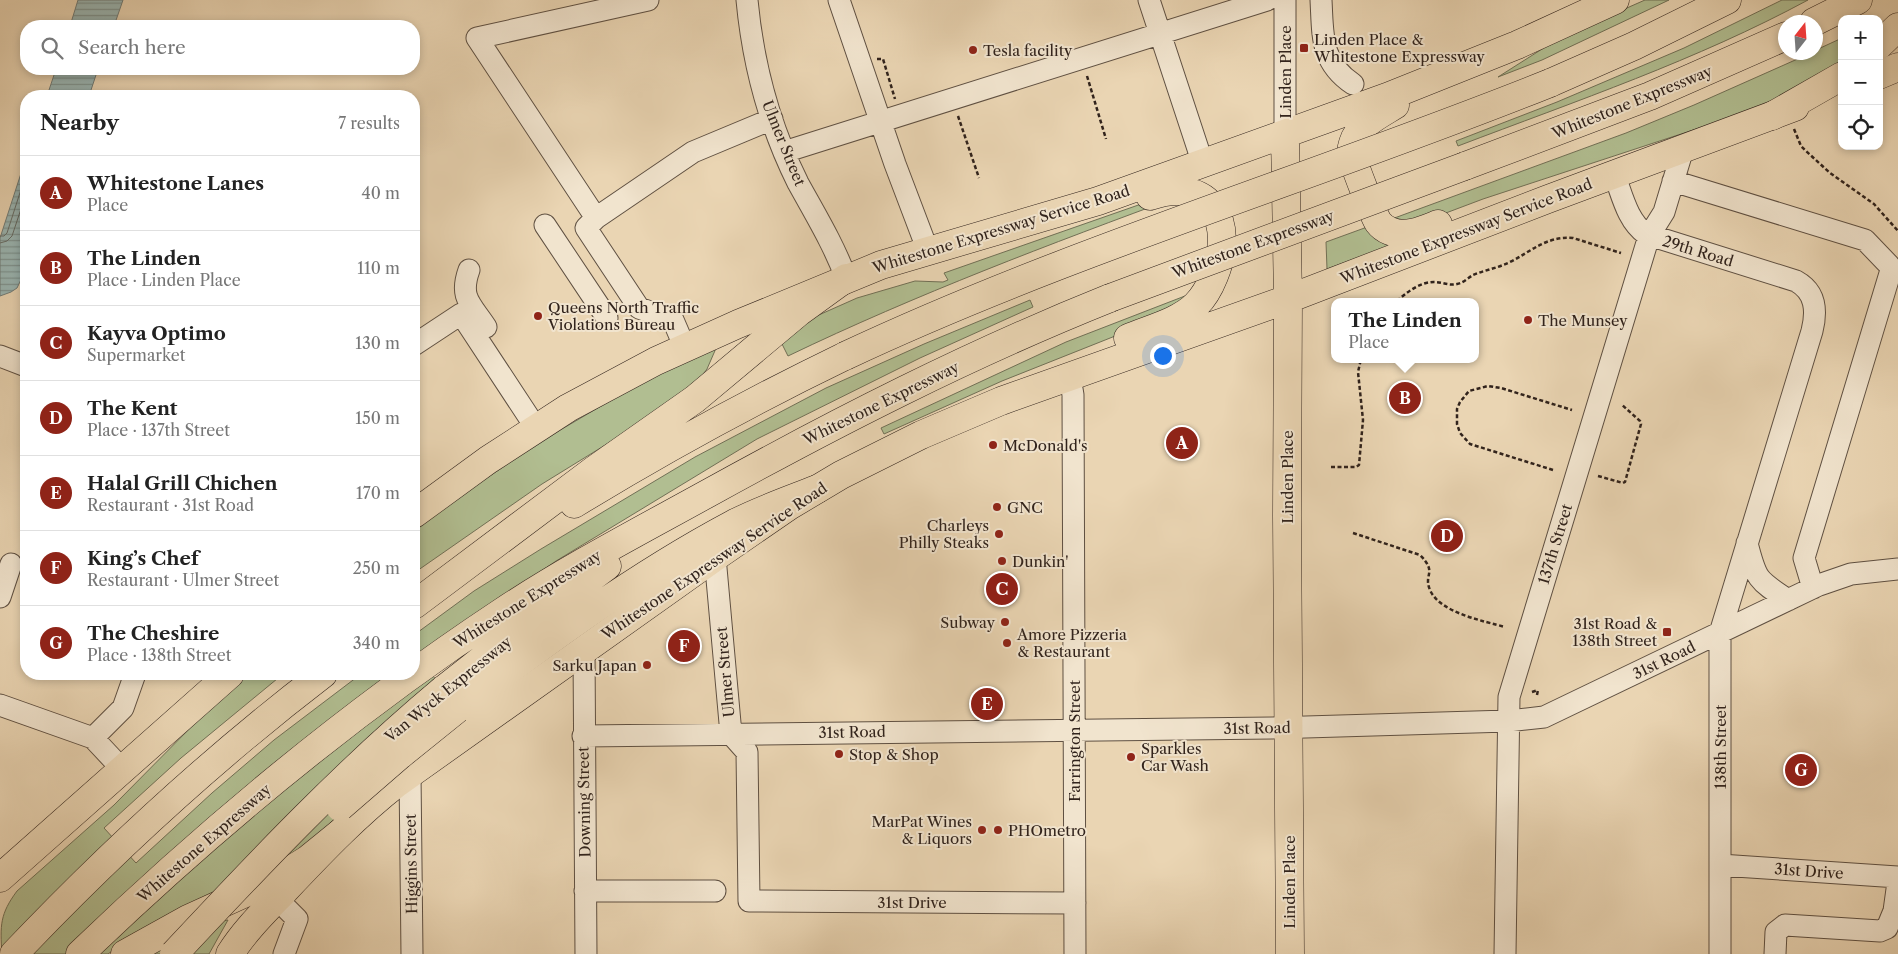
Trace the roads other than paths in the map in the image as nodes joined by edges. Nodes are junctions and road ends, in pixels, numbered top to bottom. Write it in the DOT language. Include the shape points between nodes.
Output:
graph roads {
  1 [pos="648,0"];
  2 [pos="747,0"];
  3 [pos="839,0"];
  4 [pos="1149,0"];
  5 [pos="1266,0"];
  6 [pos="1285,0"];
  7 [pos="1321,0"];
  8 [pos="1615,0"];
  9 [pos="1726,0"];
  10 [pos="1858,0"];
  11 [pos="1823,18"];
  12 [pos="1898,27"];
  13 [pos="1160,33"];
  14 [pos="1778,40"];
  15 [pos="1883,41"];
  16 [pos="1898,67"];
  17 [pos="1883,73"];
  18 [pos="1440,77"];
  19 [pos="1838,79"];
  20 [pos="1353,84"];
  21 [pos="1838,91"];
  22 [pos="772,119"];
  23 [pos="880,121"];
  24 [pos="1782,122"];
  25 [pos="1285,134"];
  26 [pos="1682,148"];
  27 [pos="784,152"];
  28 [pos="1203,164"];
  29 [pos="1614,174"];
  30 [pos="1672,181"];
  31 [pos="1548,199"];
  32 [pos="596,218"];
  33 [pos="545,225"];
  34 [pos="1649,236"];
  35 [pos="928,251"];
  36 [pos="469,270"];
  37 [pos="846,278"];
  38 [pos="1811,295"];
  39 [pos="1288,299"];
  40 [pos="607,318"];
  41 [pos="420,341"];
  42 [pos="685,348"];
  43 [pos="0,356"];
  44 [pos="20,364"];
  45 [pos="1070,378"];
  46 [pos="542,424"];
  47 [pos="758,466"];
  48 [pos="817,489"];
  49 [pos="426,497"];
  50 [pos="1747,543"];
  51 [pos="715,557"];
  52 [pos="11,564"];
  53 [pos="1898,569"];
  54 [pos="1813,588"];
  55 [pos="0,597"];
  56 [pos="420,600"];
  57 [pos="1788,600"];
  58 [pos="420,601"];
  59 [pos="1720,633"];
  60 [pos="584,650"];
  61 [pos="420,670"];
  62 [pos="133,680"];
  63 [pos="223,680"];
  64 [pos="315,680"];
  65 [pos="406,680"];
  66 [pos="450,700"];
  67 [pos="0,705"];
  68 [pos="1508,720"];
  69 [pos="1289,728"];
  70 [pos="1074,730"];
  71 [pos="731,734"];
  72 [pos="583,736"];
  73 [pos="93,738"];
  74 [pos="123,770"];
  75 [pos="410,774"];
  76 [pos="339,834"];
  77 [pos="39,844"];
  78 [pos="1720,865"];
  79 [pos="0,878"];
  80 [pos="1898,878"];
  81 [pos="1898,882"];
  82 [pos="585,891"];
  83 [pos="715,891"];
  84 [pos="277,898"];
  85 [pos="0,900"];
  86 [pos="749,901"];
  87 [pos="1075,903"];
  88 [pos="252,925"];
  89 [pos="14,954"];
  90 [pos="80,954"];
  91 [pos="125,954"];
  92 [pos="176,954"];
  93 [pos="224,954"];
  94 [pos="230,954"];
  95 [pos="284,954"];
  96 [pos="412,954"];
  97 [pos="586,954"];
  98 [pos="1075,954"];
  99 [pos="1290,954"];
  100 [pos="1505,954"];
  101 [pos="1720,954"];
  102 [pos="1775,954"];
  1 -- 32 [label="street" via="477,38"];
  2 -- 22 [label="street, Ulmer Street" via="753,52"];
  3 -- 23 [label="street"];
  4 -- 13 [label="street"];
  5 -- 13 [label="street"];
  6 -- 25 [label="street, Linden Place"];
  7 -- 20 [label="street" via="1328,57 1342,76"];
  8 -- 18 [label="main road, Whitestone Expressway Service Road"];
  9 -- 58 [label="main road, bridge" via="1550,83 1019,281 845,356 650,459"];
  10 -- 11 [label="main road"];
  12 -- 15 [label="main road"];
  13 -- 23 [label="street"];
  13 -- 28 [label="street"];
  14 -- 47 [label="main road, Whitestone Expressway, bridge" via="1650,96 1110,298 929,378"];
  16 -- 17 [label="main road"];
  18 -- 25 [label="main road, Whitestone Expressway Service Road"];
  18 -- 31 [label="main road" via="1369,122 1353,142 1353,159 1380,224 1392,232 1409,234 1474,212"];
  19 -- 24 [label="main road"];
  21 -- 24 [label="main road, Whitestone Expressway Service Road"];
  22 -- 27 [label="street, Ulmer Street"];
  22 -- 32 [label="street" via="693,152"];
  23 -- 27 [label="street"];
  23 -- 35 [label="street"];
  24 -- 26 [label="main road, Whitestone Expressway Service Road"];
  25 -- 28 [label="main road, Whitestone Expressway Service Road"];
  25 -- 39 [label="main road, Linden Place"];
  26 -- 29 [label="main road, Whitestone Expressway Service Road"];
  26 -- 30 [label="street, 137th Street"];
  27 -- 37 [label="street, Ulmer Street"];
  28 -- 35 [label="main road, Whitestone Expressway Service Road" via="1098,201"];
  29 -- 31 [label="main road, Whitestone Expressway Service Road"];
  29 -- 34 [label="street, 29th Road" via="1632,219"];
  30 -- 34 [label="street, 137th Street" via="1662,217"];
  30 -- 54 [label="street" via="1865,240 1891,270 1804,558"];
  31 -- 39 [label="main road, Whitestone Expressway Service Road"];
  32 -- 42 [label="street" via="586,228 639,308 673,320"];
  33 -- 40 [label="street"];
  34 -- 38 [label="street, 29th Road" via="1786,277 1800,283"];
  34 -- 68 [label="street, 137th Street" via="1512,687"];
  35 -- 37 [label="main road, Whitestone Expressway Service Road"];
  36 -- 46 [label="street" via="464,286 467,297"];
  37 -- 42 [label="main road, Whitestone Expressway Service Road"];
  37 -- 45 [label="main road" via="877,281 895,278 988,251 1169,190 1187,191 1206,200 1218,219 1222,247 1216,272 1203,297 1184,314 1097,351 1084,360"];
  37 -- 56 [label="main road" via="799,312 695,399"];
  38 -- 50 [label="street, 138th Street" via="1816,311 1812,331"];
  39 -- 45 [label="main road, Whitestone Expressway Service Road"];
  39 -- 69 [label="main road, Linden Place"];
  41 -- 46 [label="street" via="460,314"];
  42 -- 46 [label="main road, Whitestone Expressway Service Road"];
  43 -- 44 [label="street"];
  45 -- 48 [label="main road, Whitestone Expressway Service Road" via="1001,401 941,426"];
  45 -- 70 [label="street, Farrington Street" via="1073,395"];
  46 -- 49 [label="main road, Whitestone Expressway Service Road"];
  47 -- 61 [label="main road, Whitestone Expressway" via="568,571"];
  47 -- 66 [label="main road, Van Wyck Expressway" via="644,539 520,630"];
  48 -- 51 [label="main road, Whitestone Expressway Service Road"];
  48 -- 66 [label="main road" via="734,524 659,567 542,646"];
  50 -- 57 [label="street" via="1753,568 1762,583"];
  50 -- 59 [label="street, 138th Street"];
  51 -- 60 [label="main road, Whitestone Expressway Service Road"];
  51 -- 71 [label="street, Ulmer Street"];
  52 -- 55 [label="street"];
  53 -- 54 [label="street, 31st Road" via="1852,574"];
  54 -- 57 [label="street, 31st Road"];
  57 -- 59 [label="street, 31st Road"];
  59 -- 68 [label="street, 31st Road" via="1544,717"];
  59 -- 78 [label="street, 138th Street"];
  60 -- 72 [label="street, Downing Street"];
  60 -- 75 [label="main road, Whitestone Expressway Service Road"];
  62 -- 73 [label="street" via="123,708"];
  63 -- 74 [label="main road"];
  64 -- 89 [label="main road" via="234,745 121,847"];
  65 -- 90 [label="main road, Whitestone Expressway" via="270,786 153,886"];
  66 -- 92 [label="main road, bridge" via="354,794"];
  67 -- 73 [label="street"];
  68 -- 69 [label="street, 31st Road"];
  68 -- 100 [label="street, 137th Street"];
  69 -- 70 [label="street, 31st Road"];
  69 -- 99 [label="main road, Linden Place"];
  70 -- 71 [label="street, 31st Road"];
  70 -- 87 [label="street, Farrington Street"];
  71 -- 72 [label="street, 31st Road"];
  71 -- 86 [label="street, Ulmer Street" via="747,752"];
  72 -- 82 [label="street, Downing Street"];
  73 -- 74 [label="street"];
  74 -- 77 [label="main road"];
  75 -- 76 [label="main road, Whitestone Expressway Service Road"];
  75 -- 96 [label="street, Higgins Street"];
  76 -- 84 [label="main road, Whitestone Expressway Service Road"];
  76 -- 91 [label="main road" via="278,878 188,919"];
  77 -- 79 [label="main road"];
  77 -- 85 [label="main road"];
  78 -- 80 [label="street, 31st Drive"];
  78 -- 101 [label="street, 138th Street"];
  81 -- 102 [label="street" via="1894,911 1887,928 1880,931 1785,925 1776,932"];
  82 -- 83 [label="street"];
  82 -- 97 [label="street, Downing Street"];
  84 -- 88 [label="main road, Whitestone Expressway Service Road"];
  84 -- 95 [label="street" via="297,919"];
  86 -- 87 [label="street, 31st Drive"];
  87 -- 98 [label="street, Farrington Street"];
  88 -- 93 [label="main road"];
  88 -- 94 [label="main road, Whitestone Expressway Service Road"];
}
